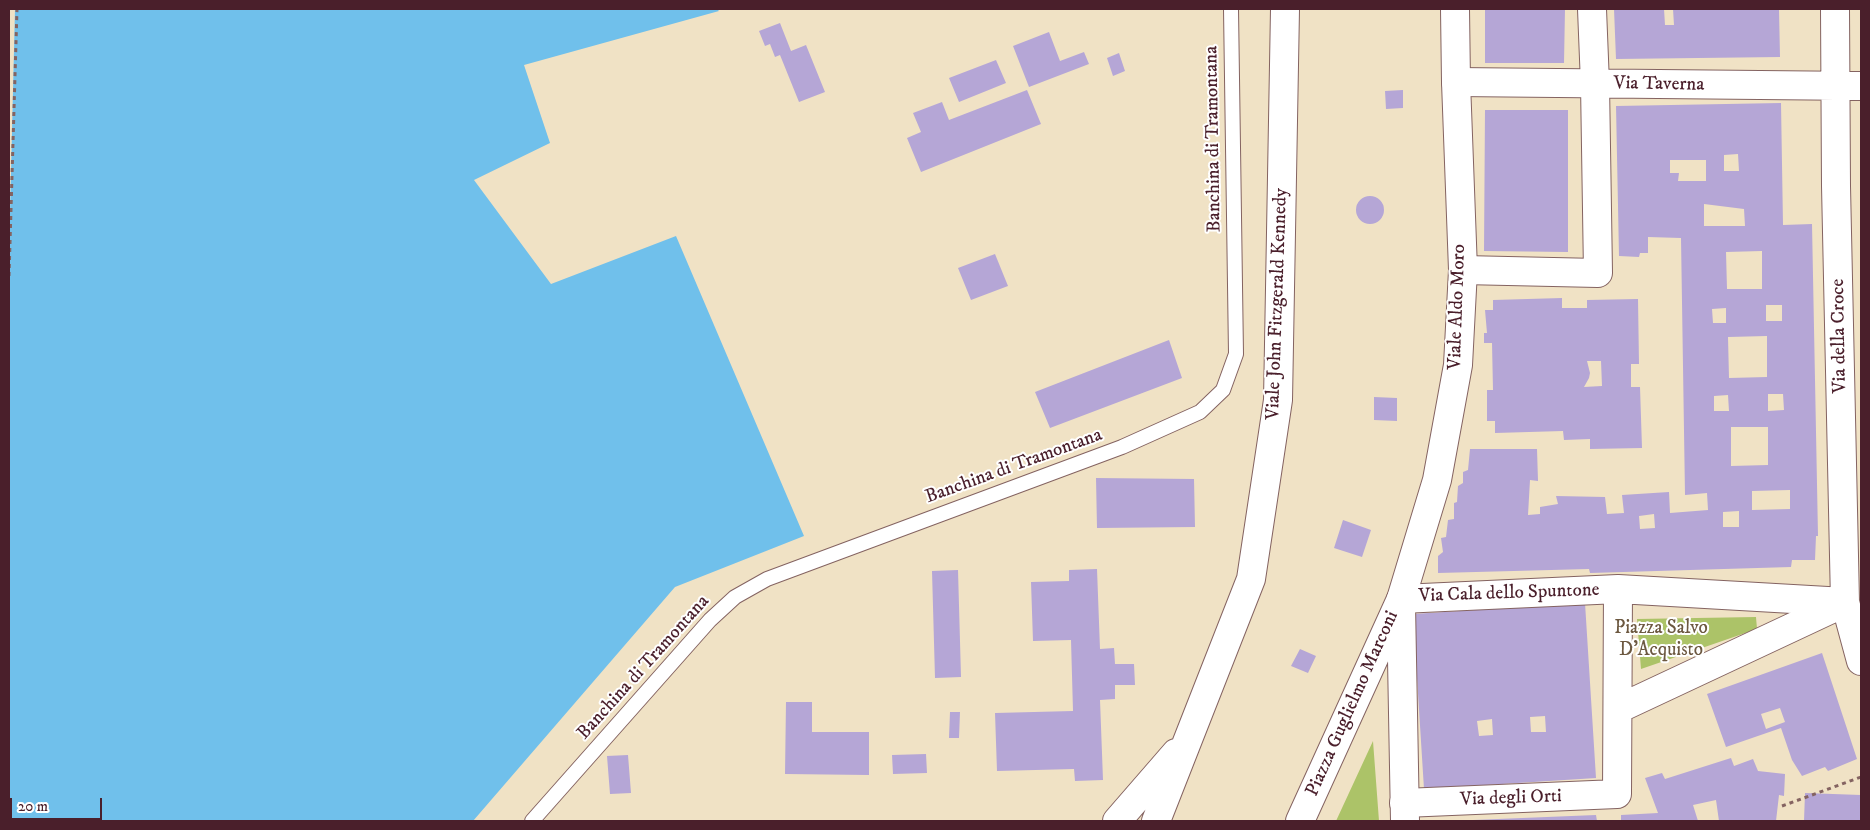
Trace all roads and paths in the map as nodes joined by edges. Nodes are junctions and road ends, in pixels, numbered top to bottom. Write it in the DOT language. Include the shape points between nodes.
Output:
graph roads {
  1 [pos="17,9"];
  2 [pos="1231,9"];
  3 [pos="1285,9"];
  4 [pos="1455,9"];
  5 [pos="1592,9"];
  6 [pos="1835,9"];
  7 [pos="1456,82"];
  8 [pos="1595,84"];
  9 [pos="1848,86"];
  10 [pos="1463,270"];
  11 [pos="9,276"];
  12 [pos="1618,590"];
  13 [pos="1401,599"];
  14 [pos="1845,602"];
  15 [pos="1861,661"];
  16 [pos="1618,710"];
  17 [pos="1190,736"];
  18 [pos="1861,777"];
  19 [pos="1782,806"];
  20 [pos="1405,812"];
  21 [pos="532,821"];
  22 [pos="1117,821"];
  23 [pos="1156,821"];
  24 [pos="1300,821"];
  1 -- 11 [label="path"];
  2 -- 21 [label="lane, Banchina di Tramontana" via="1236,354 1223,390 1200,412 1122,447 767,579 734,597"];
  3 -- 17 [label="street, Viale John Fitzgerald Kennedy" via="1278,400 1251,579"];
  4 -- 7 [label="street, Viale Aldo Moro"];
  5 -- 8 [label="street"];
  6 -- 9 [label="street, Via della Croce"];
  7 -- 8 [label="street, Via Taverna"];
  7 -- 10 [label="street, Viale Aldo Moro"];
  8 -- 9 [label="street, Via Taverna"];
  8 -- 10 [label="street" via="1598,274"];
  9 -- 14 [label="street, Via della Croce"];
  10 -- 13 [label="street, Viale Aldo Moro" via="1458,365 1437,480"];
  12 -- 13 [label="street, Via Cala dello Spuntone"];
  12 -- 14 [label="street"];
  12 -- 16 [label="street"];
  13 -- 20 [label="street, Piazza Guglielmo Marconi"];
  13 -- 24 [label="street, Piazza Guglielmo Marconi"];
  14 -- 15 [label="street, Via della Croce"];
  14 -- 16 [label="street"];
  16 -- 20 [label="street, Via degli Orti" via="1617,794"];
  17 -- 22 [label="street"];
  17 -- 23 [label="street"];
  18 -- 19 [label="path"];
}
